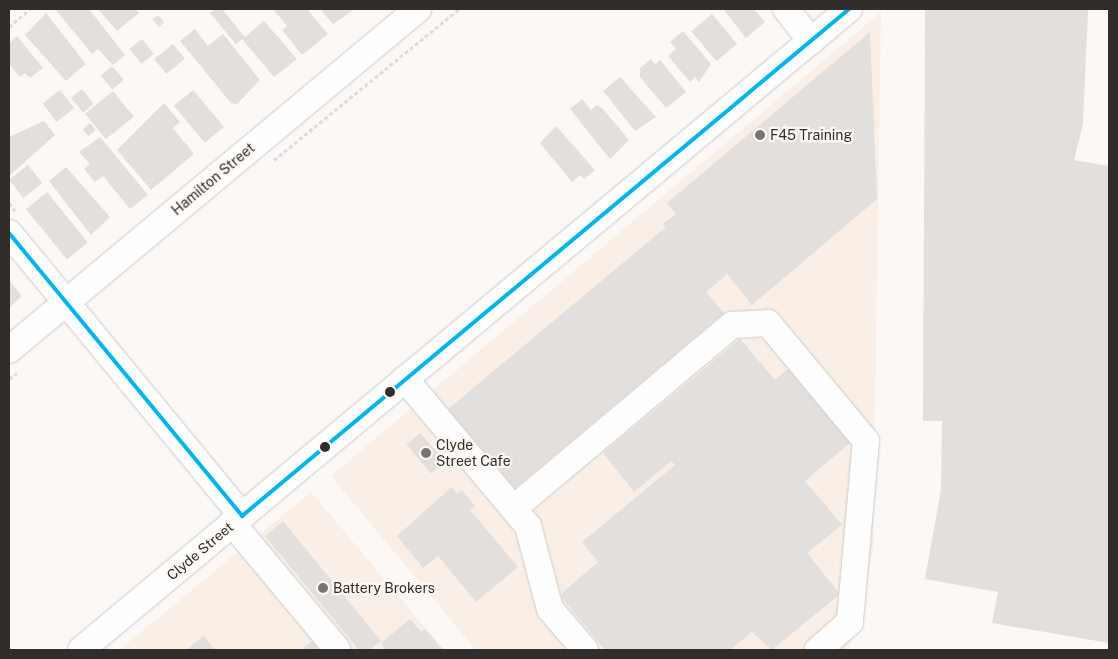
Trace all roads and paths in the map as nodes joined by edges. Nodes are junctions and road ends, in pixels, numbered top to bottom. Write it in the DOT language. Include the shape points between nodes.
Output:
graph roads {
  1 [pos="30,9"];
  2 [pos="418,9"];
  3 [pos="786,9"];
  4 [pos="849,9"];
  5 [pos="9,27"];
  6 [pos="811,40"];
  7 [pos="9,233"];
  8 [pos="66,301"];
  9 [pos="9,350"];
  10 [pos="405,379"];
  11 [pos="514,508"];
  12 [pos="237,520"];
  13 [pos="81,650"];
  14 [pos="338,650"];
  15 [pos="585,650"];
  16 [pos="818,650"];
  1 -- 5 [label="path"];
  2 -- 8 [label="street, Hamilton Street"];
  3 -- 6 [label="street"];
  4 -- 6 [label="street, Clyde Street"];
  6 -- 10 [label="street, Clyde Street"];
  7 -- 8 [label="street"];
  8 -- 9 [label="street, Hamilton Street"];
  8 -- 12 [label="street"];
  10 -- 11 [label="street"];
  10 -- 12 [label="street, Clyde Street"];
  11 -- 15 [label="street" via="528,526 550,609"];
  11 -- 16 [label="street" via="732,325 768,323 866,441 850,622"];
  12 -- 13 [label="street, Clyde Street"];
  12 -- 14 [label="street"];
}
